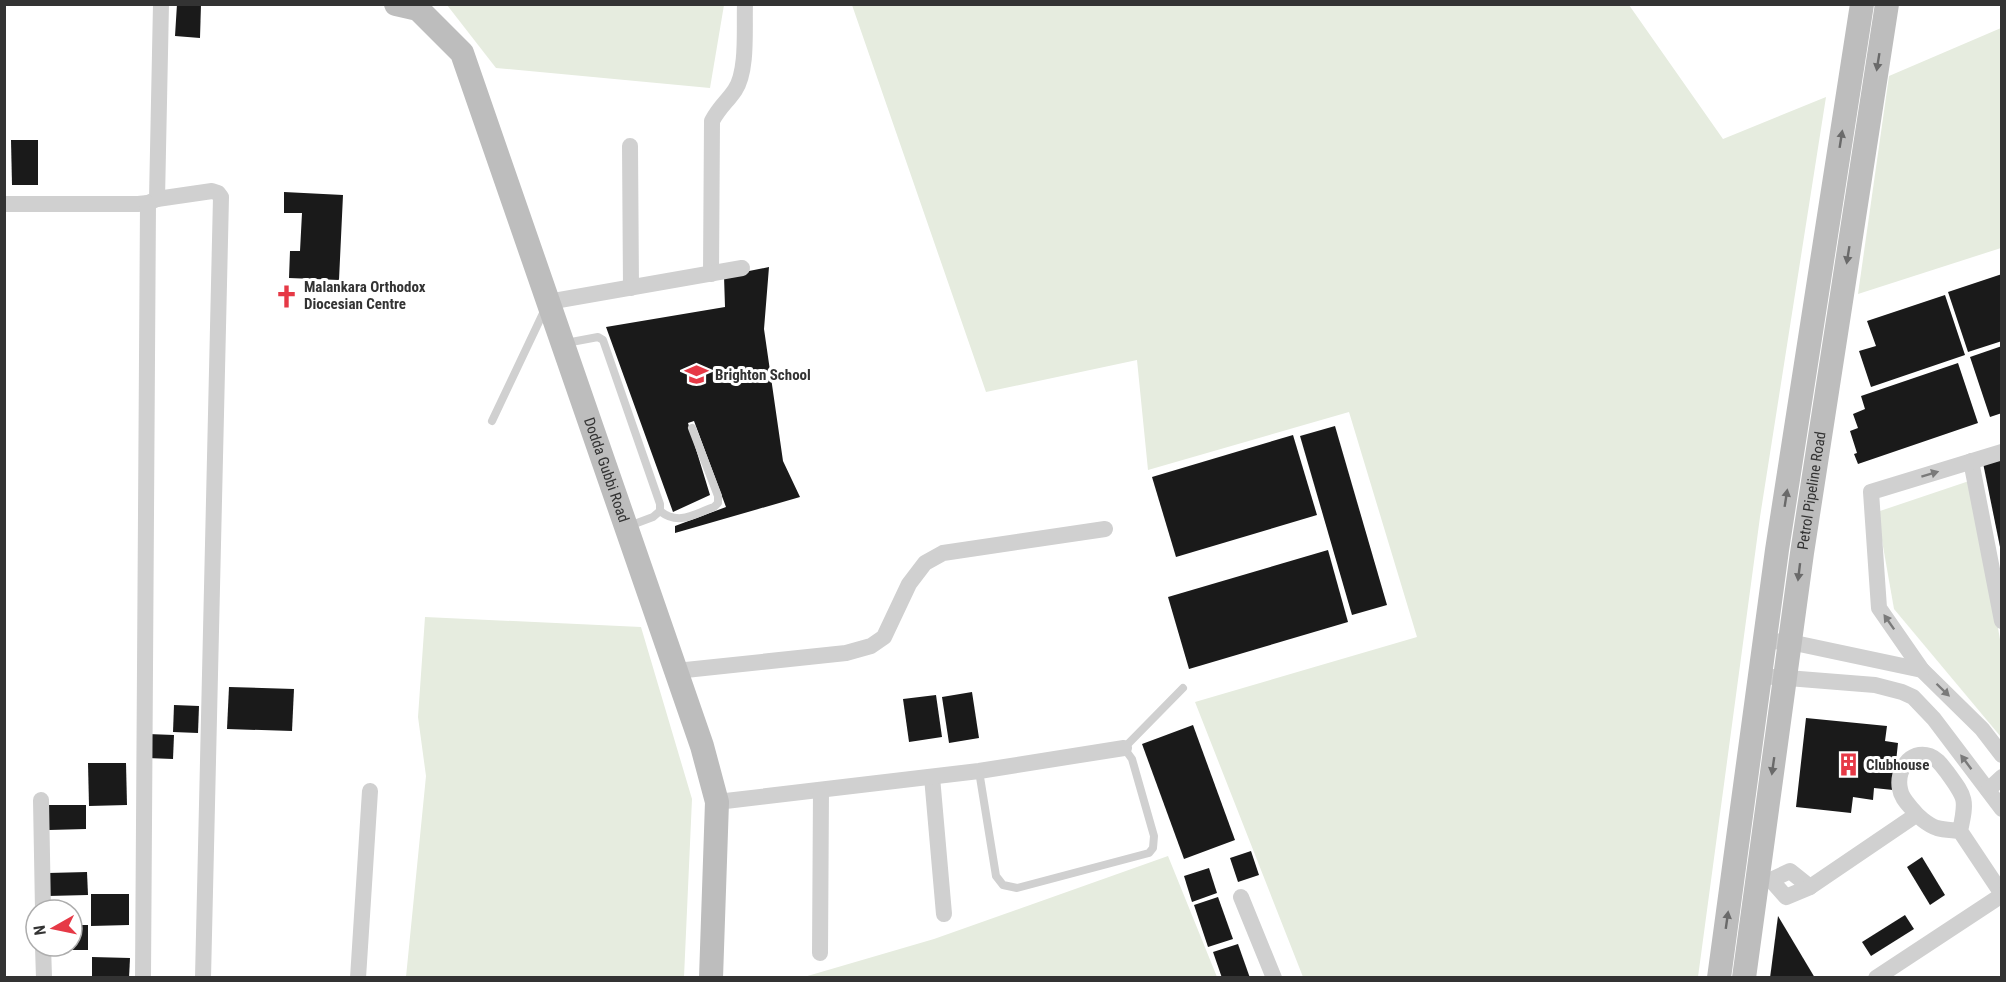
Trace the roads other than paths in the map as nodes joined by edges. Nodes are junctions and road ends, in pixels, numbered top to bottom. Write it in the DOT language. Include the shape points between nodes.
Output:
graph roads {
  1 [pos="161,4"];
  2 [pos="396,4"];
  3 [pos="745,4"];
  4 [pos="1862,4"];
  5 [pos="1887,4"];
  6 [pos="630,146"];
  7 [pos="1834,184"];
  8 [pos="1858,190"];
  9 [pos="153,201"];
  10 [pos="4,204"];
  11 [pos="742,268"];
  12 [pos="711,274"];
  13 [pos="631,288"];
  14 [pos="548,302"];
  15 [pos="562,344"];
  16 [pos="492,421"];
  17 [pos="692,428"];
  18 [pos="2001,452"];
  19 [pos="1971,461"];
  20 [pos="660,511"];
  21 [pos="626,527"];
  22 [pos="1105,529"];
  23 [pos="2001,621"];
  24 [pos="1765,641"];
  25 [pos="1790,642"];
  26 [pos="1922,670"];
  27 [pos="676,671"];
  28 [pos="1761,676"];
  29 [pos="1786,678"];
  30 [pos="1183,688"];
  31 [pos="1124,748"];
  32 [pos="2001,755"];
  33 [pos="979,771"];
  34 [pos="932,777"];
  35 [pos="2001,777"];
  36 [pos="821,790"];
  37 [pos="1988,790"];
  38 [pos="370,791"];
  39 [pos="41,800"];
  40 [pos="717,802"];
  41 [pos="2001,809"];
  42 [pos="1916,815"];
  43 [pos="1960,831"];
  44 [pos="1734,872"];
  45 [pos="1764,879"];
  46 [pos="2001,894"];
  47 [pos="1241,897"];
  48 [pos="43,898"];
  49 [pos="944,914"];
  50 [pos="820,953"];
  51 [pos="43,958"];
  52 [pos="44,978"];
  53 [pos="143,978"];
  54 [pos="203,978"];
  55 [pos="358,978"];
  56 [pos="711,978"];
  57 [pos="1274,978"];
  58 [pos="1719,978"];
  59 [pos="1744,978"];
  60 [pos="1876,978"];
  1 -- 9 [label="street"];
  2 -- 14 [label="main road, Dodda Gubbi Road" via="418,9 462,53"];
  3 -- 12 [label="street" via="742,73 736,89 712,121"];
  7 -- 4 [label="main road, Petrol Pipeline Road, one-way"];
  5 -- 8 [label="main road, Petrol Pipeline Road, one-way"];
  6 -- 13 [label="street"];
  7 -- 8 [label="main road"];
  24 -- 7 [label="main road, Petrol Pipeline Road, one-way"];
  8 -- 25 [label="main road, Petrol Pipeline Road, one-way"];
  9 -- 10 [label="street"];
  9 -- 53 [label="street"];
  9 -- 54 [label="street" via="213,191 220,196"];
  11 -- 12 [label="street"];
  12 -- 13 [label="street"];
  13 -- 14 [label="street"];
  14 -- 15 [label="main road, Dodda Gubbi Road"];
  14 -- 16 [label="lane"];
  15 -- 20 [label="lane" via="598,337 603,340"];
  15 -- 21 [label="main road, Dodda Gubbi Road"];
  17 -- 20 [label="lane" via="718,503 679,519"];
  18 -- 19 [label="street"];
  19 -- 23 [label="street"];
  26 -- 19 [label="street, one-way" via="1879,608 1871,492"];
  20 -- 21 [label="lane" via="653,518"];
  21 -- 27 [label="main road, Dodda Gubbi Road"];
  22 -- 27 [label="street" via="944,553 925,563 909,584 884,637 871,646 846,653"];
  24 -- 25 [label="street"];
  24 -- 28 [label="main road, Petrol Pipeline Road"];
  25 -- 26 [label="street"];
  25 -- 29 [label="main road, Petrol Pipeline Road"];
  26 -- 32 [label="street, one-way" via="1982,729"];
  27 -- 40 [label="main road, Dodda Gubbi Road"];
  28 -- 29 [label="street"];
  28 -- 44 [label="main road, Petrol Pipeline Road"];
  37 -- 29 [label="street, one-way" via="1913,697 1875,685"];
  29 -- 45 [label="main road, Petrol Pipeline Road, one-way"];
  30 -- 31 [label="lane"];
  31 -- 33 [label="street"];
  31 -- 33 [label="lane" via="1132,759 1154,836 1153,848 1149,853 1017,888 1003,885 996,876"];
  33 -- 34 [label="street"];
  34 -- 36 [label="street"];
  34 -- 49 [label="street"];
  35 -- 37 [label="street"];
  36 -- 40 [label="street"];
  36 -- 50 [label="street"];
  37 -- 41 [label="street"];
  38 -- 55 [label="street"];
  39 -- 48 [label="street"];
  40 -- 56 [label="main road, Dodda Gubbi Road"];
  42 -- 43 [label="street" via="1935,828"];
  42 -- 43 [label="street" via="1903,797 1899,778 1908,759 1923,754 1938,760 1961,792 1965,802"];
  42 -- 45 [label="street" via="1810,887 1790,871"];
  43 -- 46 [label="street"];
  44 -- 45 [label="street"];
  58 -- 44 [label="main road, Petrol Pipeline Road, one-way"];
  45 -- 59 [label="main road, Petrol Pipeline Road"];
  46 -- 60 [label="street"];
  47 -- 57 [label="street"];
  51 -- 52 [label="street"];
}
